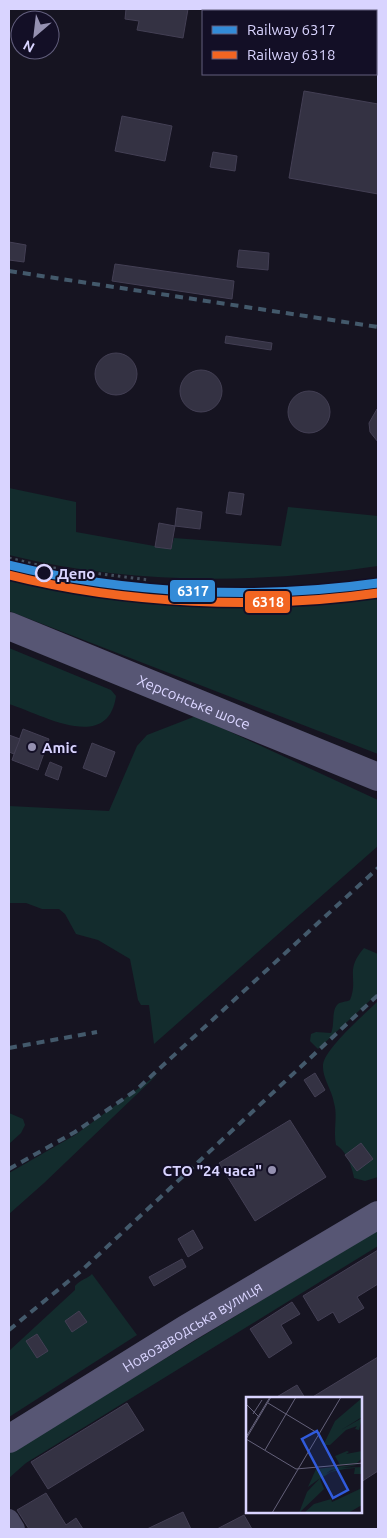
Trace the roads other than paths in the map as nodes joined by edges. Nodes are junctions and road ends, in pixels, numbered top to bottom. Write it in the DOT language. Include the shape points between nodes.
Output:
graph roads {
  1 [pos="9,626"];
  2 [pos="378,777"];
  3 [pos="378,1216"];
  4 [pos="9,1439"];
  5 [pos="9,1518"];
  6 [pos="15,1529"];
  1 -- 2 [label="street, Херсонське шосе"];
  3 -- 4 [label="street, Новозаводська вулиця" via="186,1328"];
  5 -- 6 [label="street"];
}
